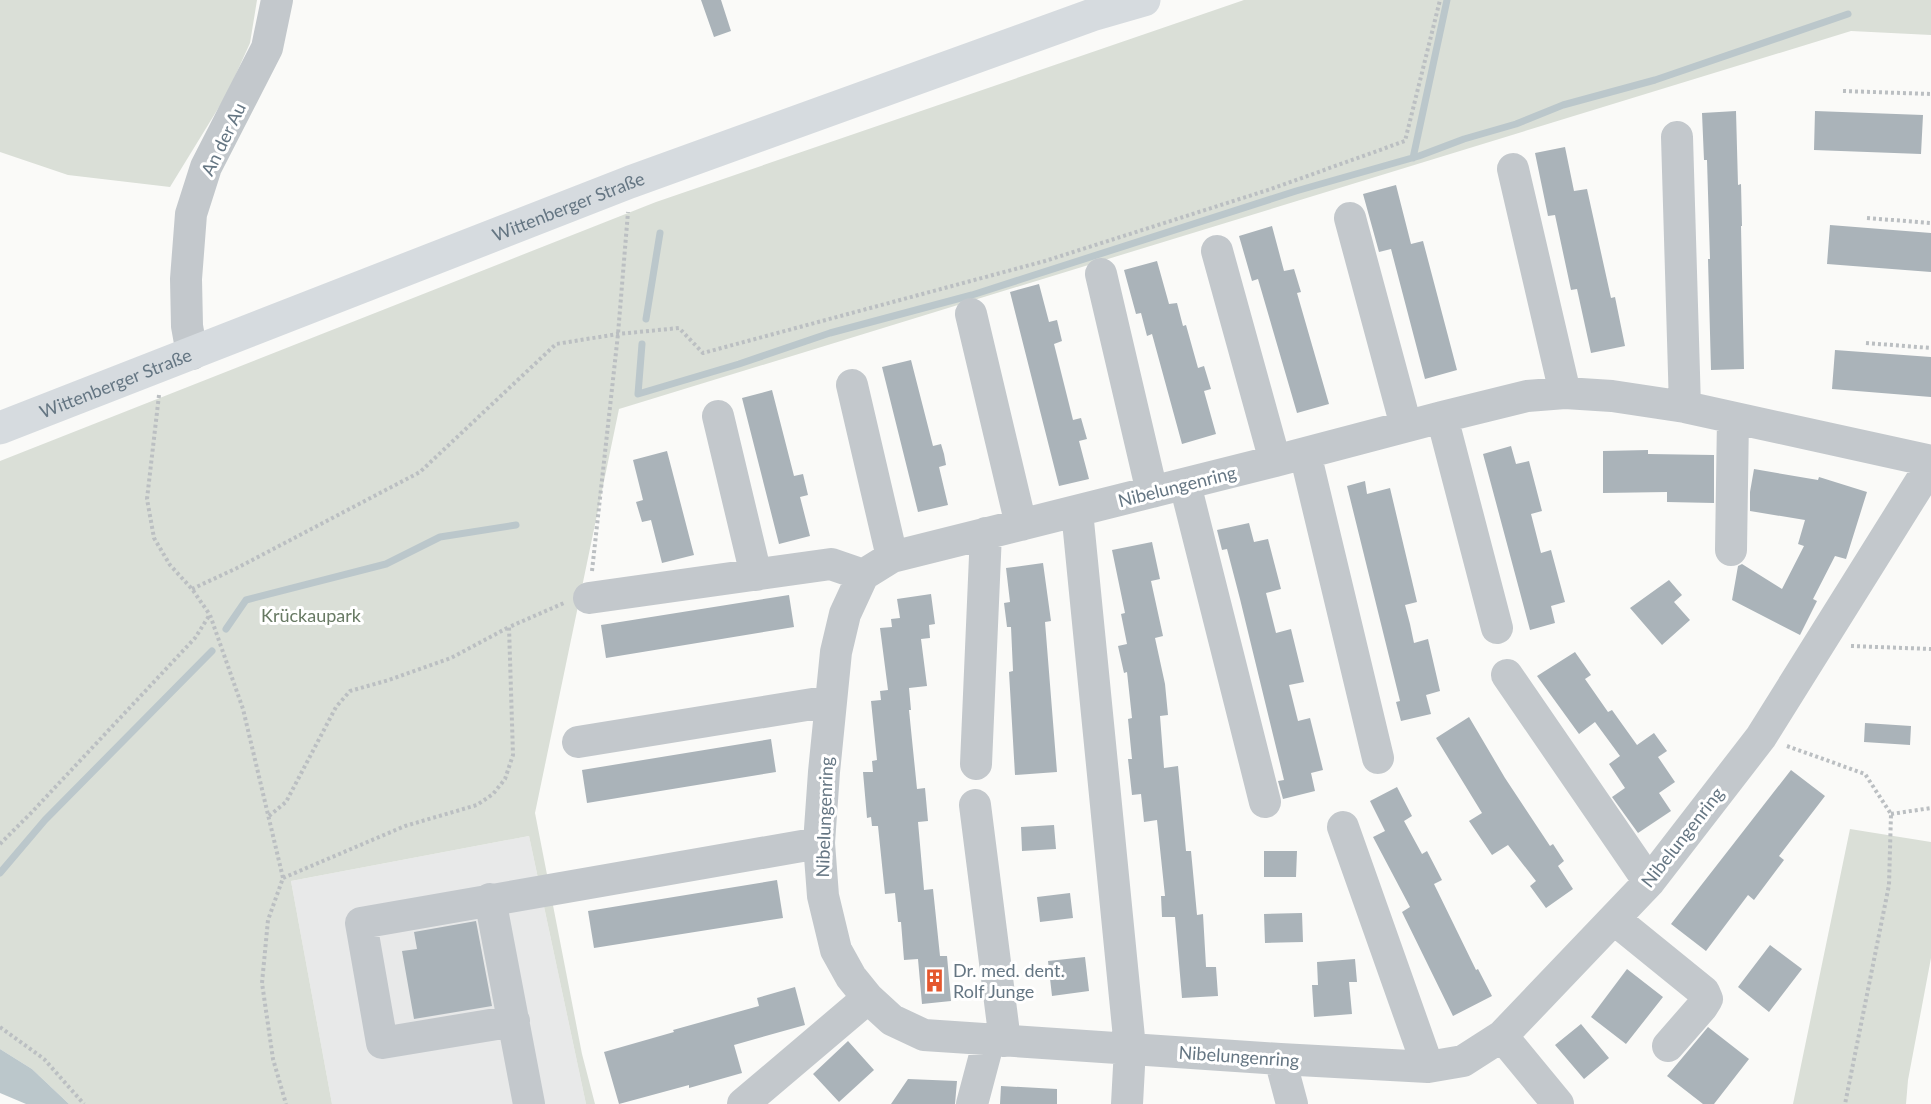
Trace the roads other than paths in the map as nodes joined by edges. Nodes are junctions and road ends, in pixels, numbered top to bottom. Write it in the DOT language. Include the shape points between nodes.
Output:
graph roads {
  1 [pos="277,0"];
  2 [pos="1144,0"];
  3 [pos="1677,137"];
  4 [pos="1513,169"];
  5 [pos="1350,218"];
  6 [pos="1217,251"];
  7 [pos="1101,274"];
  8 [pos="971,314"];
  9 [pos="178,359"];
  10 [pos="852,385"];
  11 [pos="1565,393"];
  12 [pos="1685,408"];
  13 [pos="718,416"];
  14 [pos="1442,417"];
  15 [pos="1732,418"];
  16 [pos="1406,426"];
  17 [pos="0,428"];
  18 [pos="1305,453"];
  19 [pos="1275,461"];
  20 [pos="1931,463"];
  21 [pos="1185,484"];
  22 [pos="1152,492"];
  23 [pos="1077,511"];
  24 [pos="1021,525"];
  25 [pos="986,534"];
  26 [pos="1731,550"];
  27 [pos="892,557"];
  28 [pos="756,575"];
  29 [pos="862,575"];
  30 [pos="589,598"];
  31 [pos="1497,628"];
  32 [pos="1507,675"];
  33 [pos="831,701"];
  34 [pos="578,742"];
  35 [pos="1378,759"];
  36 [pos="976,764"];
  37 [pos="1265,802"];
  38 [pos="975,805"];
  39 [pos="1343,827"];
  40 [pos="819,843"];
  41 [pos="1649,882"];
  42 [pos="490,899"];
  43 [pos="1614,919"];
  44 [pos="868,998"];
  45 [pos="514,1021"];
  46 [pos="1502,1036"];
  47 [pos="997,1040"];
  48 [pos="1668,1046"];
  49 [pos="1130,1048"];
  50 [pos="1280,1059"];
  51 [pos="1428,1067"];
  52 [pos="529,1104"];
  53 [pos="743,1104"];
  54 [pos="972,1104"];
  55 [pos="1127,1104"];
  56 [pos="1292,1104"];
  57 [pos="1558,1104"];
  1 -- 9 [label="street, An der Au" via="267,48 206,167 191,214 187,326"];
  2 -- 9 [label="main road, Wittenberger Straße" via="1092,15 630,182"];
  3 -- 12 [label="street"];
  4 -- 11 [label="street"];
  5 -- 16 [label="street"];
  6 -- 19 [label="street"];
  7 -- 22 [label="street"];
  8 -- 24 [label="street"];
  9 -- 17 [label="main road, Wittenberger Straße"];
  10 -- 27 [label="street"];
  11 -- 12 [label="street, Nibelungenring"];
  11 -- 14 [label="street, Nibelungenring" via="1527,396"];
  12 -- 15 [label="street, Nibelungenring"];
  13 -- 28 [label="street"];
  14 -- 16 [label="street, Nibelungenring"];
  14 -- 31 [label="street"];
  15 -- 20 [label="street, Nibelungenring"];
  15 -- 26 [label="street"];
  16 -- 18 [label="street, Nibelungenring"];
  18 -- 19 [label="street, Nibelungenring"];
  18 -- 35 [label="street"];
  19 -- 21 [label="street, Nibelungenring"];
  20 -- 41 [label="street, Nibelungenring" via="1761,737"];
  21 -- 22 [label="street, Nibelungenring"];
  21 -- 37 [label="street"];
  22 -- 23 [label="street, Nibelungenring"];
  23 -- 24 [label="street, Nibelungenring"];
  23 -- 49 [label="street"];
  24 -- 25 [label="street, Nibelungenring"];
  25 -- 27 [label="street, Nibelungenring"];
  25 -- 36 [label="street"];
  27 -- 29 [label="street, Nibelungenring"];
  28 -- 29 [label="street" via="831,564"];
  28 -- 30 [label="street"];
  29 -- 33 [label="street, Nibelungenring" via="845,614"];
  32 -- 41 [label="street"];
  33 -- 34 [label="street"];
  33 -- 40 [label="street, Nibelungenring"];
  38 -- 47 [label="street"];
  39 -- 51 [label="street"];
  40 -- 42 [label="street"];
  40 -- 44 [label="street, Nibelungenring" via="823,896 836,950"];
  41 -- 43 [label="street, Nibelungenring"];
  42 -- 45 [label="street"];
  42 -- 45 [label="street" via="361,923 382,1043"];
  43 -- 46 [label="street, Nibelungenring"];
  43 -- 48 [label="street" via="1704,992 1707,999"];
  44 -- 47 [label="street, Nibelungenring" via="892,1020 924,1035"];
  44 -- 53 [label="street"];
  45 -- 52 [label="street"];
  46 -- 51 [label="street, Nibelungenring" via="1463,1061"];
  46 -- 57 [label="street"];
  47 -- 49 [label="street, Nibelungenring"];
  47 -- 54 [label="street"];
  49 -- 50 [label="street, Nibelungenring"];
  49 -- 55 [label="street"];
  50 -- 51 [label="street, Nibelungenring"];
  50 -- 56 [label="street"];
}
